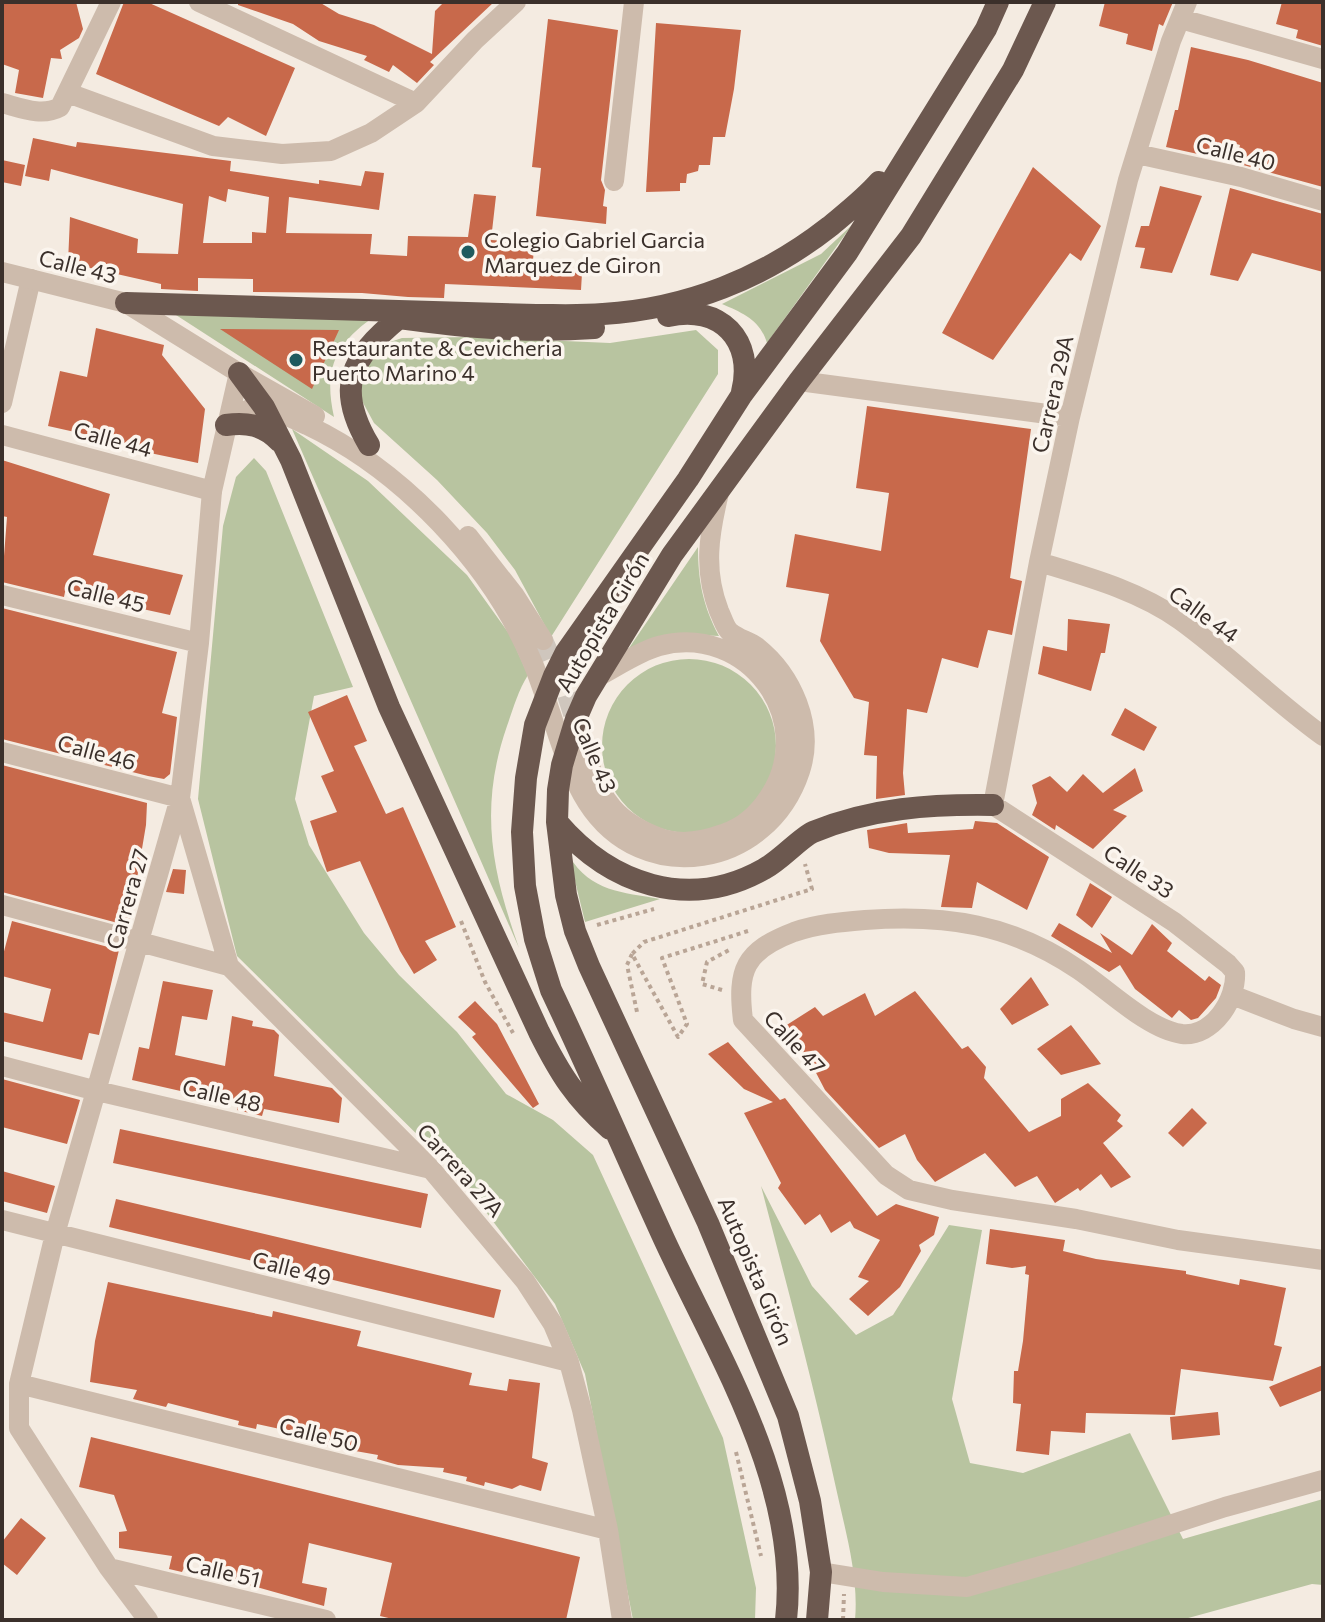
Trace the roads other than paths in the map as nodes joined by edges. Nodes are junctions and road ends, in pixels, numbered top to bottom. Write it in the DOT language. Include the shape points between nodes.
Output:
graph roads {
  1 [pos="111,2"];
  2 [pos="199,2"];
  3 [pos="516,2"];
  4 [pos="634,2"];
  5 [pos="1045,2"];
  6 [pos="995,3"];
  7 [pos="1184,11"];
  8 [pos="1323,59"];
  9 [pos="68,93"];
  10 [pos="2,103"];
  11 [pos="416,103"];
  12 [pos="922,132"];
  13 [pos="1137,154"];
  14 [pos="614,181"];
  15 [pos="1323,201"];
  16 [pos="2,272"];
  17 [pos="31,279"];
  18 [pos="126,303"];
  19 [pos="239,373"];
  20 [pos="799,381"];
  21 [pos="741,396"];
  22 [pos="2,403"];
  23 [pos="264,407"];
  24 [pos="1070,417"];
  25 [pos="226,425"];
  26 [pos="2,435"];
  27 [pos="369,445"];
  28 [pos="283,447"];
  29 [pos="720,489"];
  30 [pos="212,491"];
  31 [pos="1039,562"];
  32 [pos="2,595"];
  33 [pos="543,640"];
  34 [pos="199,643"];
  35 [pos="599,676"];
  36 [pos="1323,736"];
  37 [pos="2,752"];
  38 [pos="586,754"];
  39 [pos="180,798"];
  40 [pos="993,805"];
  41 [pos="557,822"];
  42 [pos="2,905"];
  43 [pos="141,941"];
  44 [pos="229,966"];
  45 [pos="1232,995"];
  46 [pos="1323,1027"];
  47 [pos="2,1066"];
  48 [pos="97,1091"];
  49 [pos="617,1134"];
  50 [pos="431,1169"];
  51 [pos="2,1220"];
  52 [pos="55,1234"];
  53 [pos="1323,1260"];
  54 [pos="569,1362"];
  55 [pos="19,1384"];
  56 [pos="1323,1480"];
  57 [pos="608,1530"];
  58 [pos="109,1568"];
  59 [pos="821,1572"];
  60 [pos="148,1620"];
  61 [pos="326,1620"];
  62 [pos="622,1620"];
  63 [pos="786,1620"];
  64 [pos="817,1620"];
  1 -- 9 [label="street"];
  2 -- 11 [label="street"];
  3 -- 11 [label="street"];
  4 -- 14 [label="street"];
  5 -- 20 [label="highway, Autopista Girón" via="1013,70 919,223"];
  6 -- 12 [label="highway, Autopista Girón" via="986,29"];
  7 -- 8 [label="street"];
  7 -- 13 [label="street, Carrera 29A"];
  9 -- 10 [label="street" via="51,112"];
  9 -- 11 [label="street" via="213,146 282,154 331,151"];
  12 -- 18 [label="highway" via="865,198 797,252 719,291 675,303 603,314 536,315"];
  12 -- 21 [label="highway, Autopista Girón" via="847,253"];
  13 -- 15 [label="street, Calle 40"];
  13 -- 24 [label="street, Carrera 29A"];
  16 -- 17 [label="street, Calle 43"];
  17 -- 18 [label="street, Calle 43"];
  17 -- 22 [label="street"];
  18 -- 19 [label="street, Calle 43"];
  19 -- 23 [label="highway"];
  19 -- 25 [label="street, Carrera 27"];
  19 -- 27 [label="street, Calle 43"];
  20 -- 24 [label="street"];
  20 -- 29 [label="highway, Autopista Girón"];
  21 -- 27 [label="highway" via="746,377 737,340 707,315 688,312 632,324 554,331 476,329 399,318 373,339 356,363 350,391 354,420"];
  21 -- 49 [label="highway, Autopista Girón" via="554,676 535,725 526,778 525,886 535,939 551,990"];
  23 -- 25 [label="street" via="236,414"];
  23 -- 28 [label="highway"];
  23 -- 29 [label="street, Calle 43" via="341,441 432,515 504,607 531,659 586,801 625,840 678,857 705,856 757,835 792,793 801,767 801,712 791,686 775,663 730,632 714,598 708,543"];
  24 -- 31 [label="street, Carrera 29A"];
  25 -- 28 [label="highway" via="252,424"];
  25 -- 30 [label="street, Carrera 27"];
  26 -- 30 [label="street, Calle 44"];
  27 -- 33 [label="street, Calle 43" via="457,524"];
  28 -- 49 [label="highway" via="389,707 539,1032 583,1105"];
  29 -- 35 [label="highway, Autopista Girón" via="672,555"];
  30 -- 34 [label="street, Carrera 27"];
  31 -- 36 [label="street, Calle 44" via="1115,585 1179,620"];
  31 -- 40 [label="street, Carrera 29A"];
  32 -- 34 [label="street, Calle 45"];
  34 -- 39 [label="street, Carrera 27"];
  35 -- 38 [label="street, Calle 43" via="658,647 691,643 722,649 750,665 772,690 784,720 786,752 778,783 760,810 735,830 704,841 671,841 640,831 614,812 596,786"];
  35 -- 41 [label="highway, Autopista Girón" via="576,719 562,765"];
  37 -- 39 [label="street, Calle 46"];
  39 -- 43 [label="street, Carrera 27"];
  39 -- 44 [label="street, Carrera 27A"];
  40 -- 41 [label="highway" via="930,805 853,818 808,834 764,870 709,888 651,885 623,876 598,862"];
  40 -- 45 [label="street, Calle 33" via="1174,922 1228,964 1235,972"];
  41 -- 59 [label="highway, Autopista Girón" via="575,931 708,1223 788,1416"];
  42 -- 43 [label="street"];
  43 -- 44 [label="street"];
  43 -- 48 [label="street, Carrera 27"];
  44 -- 50 [label="street, Carrera 27A"];
  45 -- 46 [label="street"];
  45 -- 53 [label="street, Calle 47" via="1208,1026 1181,1034 1152,1022 1048,950 950,919 910,917 835,922 783,936 745,967 740,996 743,1020 886,1175 909,1190 1178,1240"];
  47 -- 48 [label="street, Calle 48"];
  48 -- 50 [label="street, Calle 48"];
  48 -- 52 [label="street, Carrera 27"];
  49 -- 63 [label="highway, Autopista Girón" via="747,1416 777,1495 786,1547"];
  50 -- 54 [label="street, Carrera 27A" via="525,1281 553,1324"];
  51 -- 52 [label="street, Calle 49"];
  52 -- 54 [label="street, Calle 49"];
  52 -- 55 [label="street, Carrera 27"];
  54 -- 57 [label="street, Carrera 27A"];
  55 -- 57 [label="street, Calle 50"];
  55 -- 58 [label="street, Carrera 27" via="19,1428"];
  56 -- 59 [label="street" via="967,1587"];
  57 -- 62 [label="street, Carrera 27A"];
  58 -- 60 [label="street"];
  58 -- 61 [label="street, Calle 51"];
  59 -- 64 [label="highway, Autopista Girón"];
}
